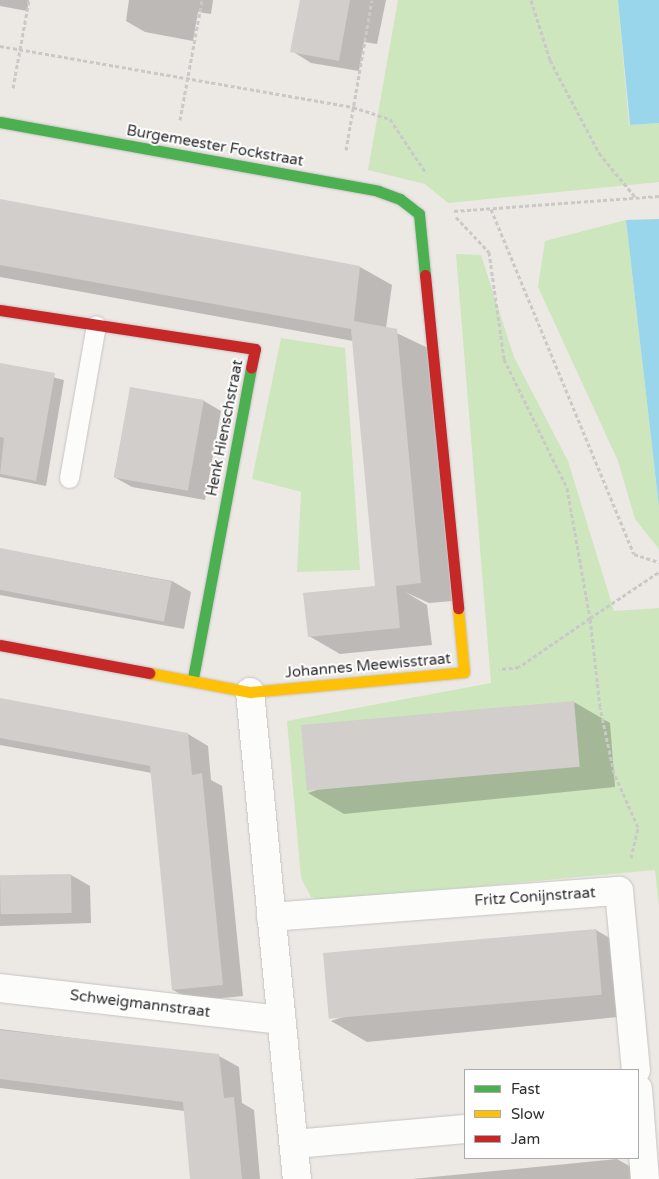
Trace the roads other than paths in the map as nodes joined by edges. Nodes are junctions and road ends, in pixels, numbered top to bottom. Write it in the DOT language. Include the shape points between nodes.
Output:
graph roads {
  1 [pos="4,123"];
  2 [pos="419,214"];
  3 [pos="0,310"];
  4 [pos="96,325"];
  5 [pos="69,478"];
  6 [pos="0,644"];
  7 [pos="193,678"];
  8 [pos="250,692"];
  9 [pos="271,917"];
  10 [pos="0,988"];
  11 [pos="281,1020"];
  12 [pos="636,1069"];
  13 [pos="639,1105"];
  14 [pos="464,1129"];
  15 [pos="294,1144"];
  16 [pos="297,1179"];
  17 [pos="645,1179"];
  1 -- 2 [label="street, Burgemeester Fockstraat" via="378,191 400,200"];
  2 -- 8 [label="street, Johannes Meewisstraat" via="464,672"];
  3 -- 4 [label="street, Henk Hienschstraat"];
  4 -- 5 [label="lane"];
  4 -- 7 [label="street, Henk Hienschstraat" via="255,349"];
  6 -- 7 [label="street, Johannes Meewisstraat"];
  7 -- 8 [label="street, Johannes Meewisstraat"];
  8 -- 9 [label="street"];
  9 -- 11 [label="street"];
  9 -- 12 [label="street, Fritz Conijnstraat" via="618,891"];
  10 -- 11 [label="street, Schweigmannstraat"];
  11 -- 15 [label="street"];
  13 -- 17 [label="street"];
  14 -- 15 [label="street"];
  15 -- 16 [label="street"];
}
